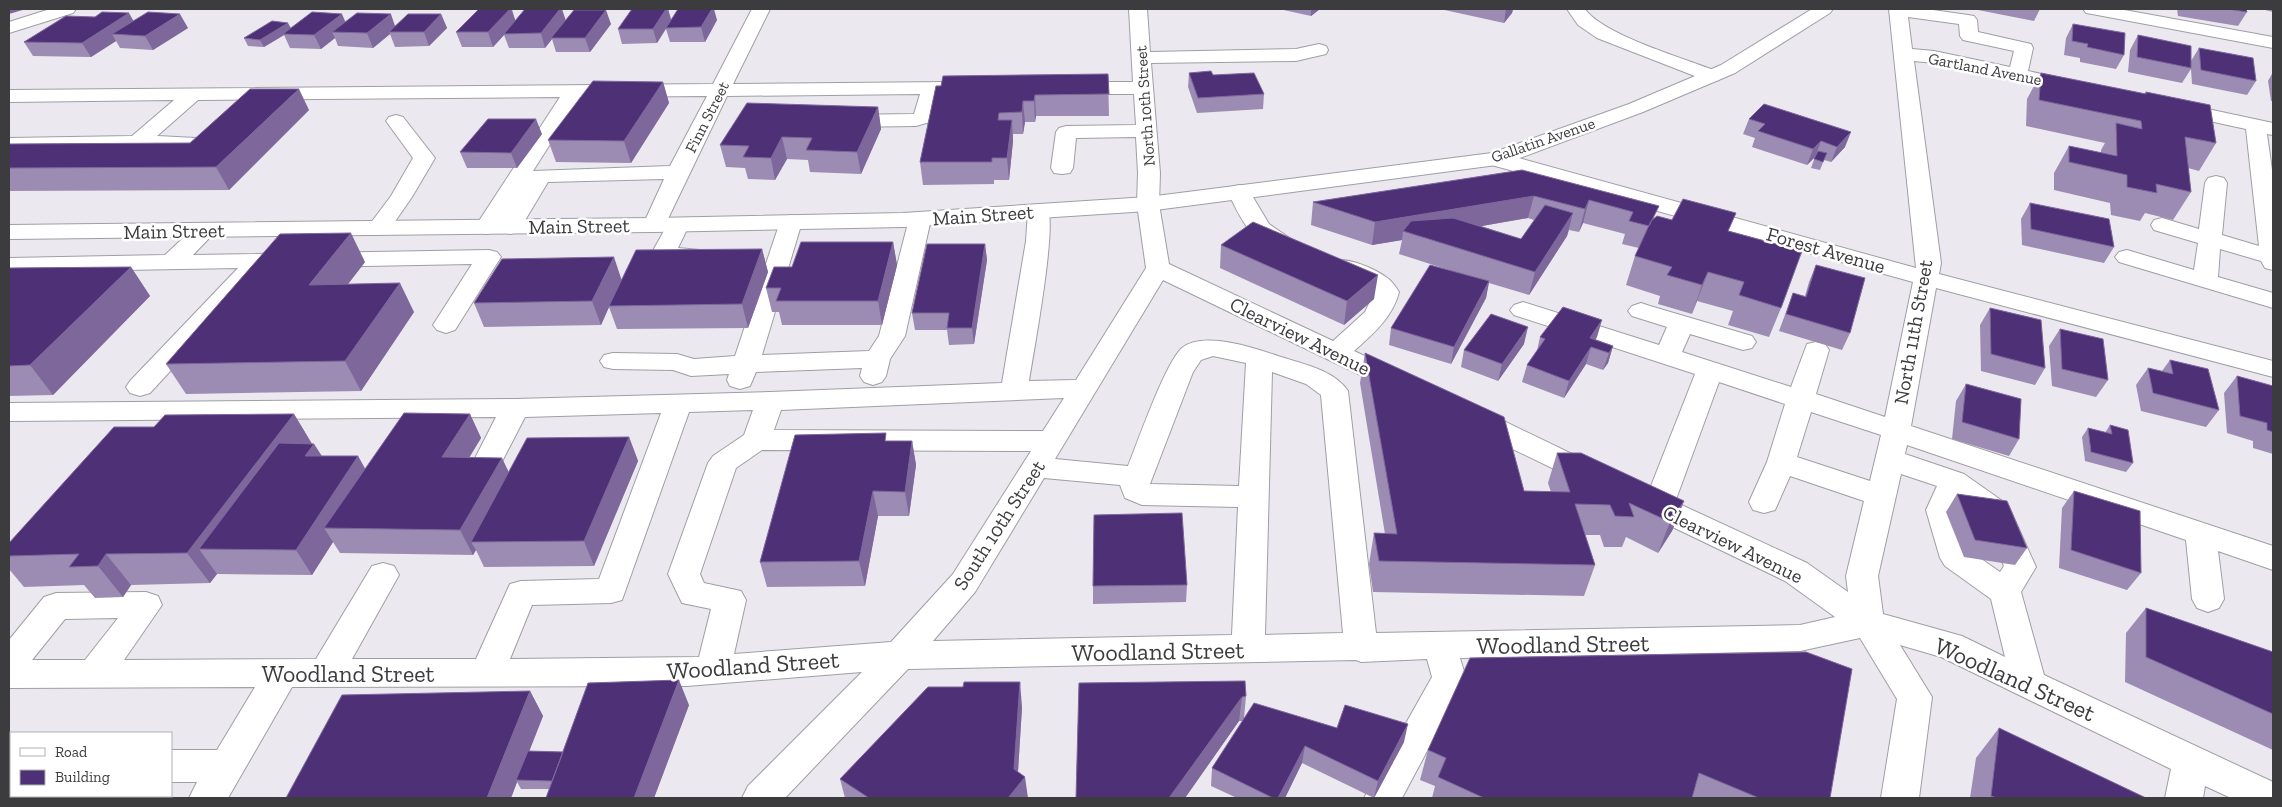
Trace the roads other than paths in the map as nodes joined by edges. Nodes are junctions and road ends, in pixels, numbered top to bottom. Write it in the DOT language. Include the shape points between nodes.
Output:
graph roads {
  1 [pos="67,9"];
  2 [pos="761,9"];
  3 [pos="1138,9"];
  4 [pos="1576,9"];
  5 [pos="1824,9"];
  6 [pos="2092,9"];
  7 [pos="1898,10"];
  8 [pos="1968,20"];
  9 [pos="9,28"];
  10 [pos="2028,33"];
  11 [pos="2273,43"];
  12 [pos="1319,50"];
  13 [pos="1902,54"];
  14 [pos="1142,58"];
  15 [pos="2018,75"];
  16 [pos="1712,76"];
  17 [pos="931,88"];
  18 [pos="970,88"];
  19 [pos="1054,88"];
  20 [pos="1143,88"];
  21 [pos="721,90"];
  22 [pos="785,90"];
  23 [pos="574,91"];
  24 [pos="2094,91"];
  25 [pos="193,94"];
  26 [pos="9,96"];
  27 [pos="2161,105"];
  28 [pos="774,110"];
  29 [pos="396,121"];
  30 [pos="822,122"];
  31 [pos="2264,127"];
  32 [pos="1146,130"];
  33 [pos="137,142"];
  34 [pos="189,142"];
  35 [pos="9,144"];
  36 [pos="1496,159"];
  37 [pos="1062,168"];
  38 [pos="678,172"];
  39 [pos="2216,184"];
  40 [pos="1239,192"];
  41 [pos="1148,204"];
  42 [pos="1039,211"];
  43 [pos="920,219"];
  44 [pos="791,222"];
  45 [pos="654,225"];
  46 [pos="678,225"];
  47 [pos="2162,226"];
  48 [pos="487,227"];
  49 [pos="510,227"];
  50 [pos="379,228"];
  51 [pos="289,229"];
  52 [pos="205,230"];
  53 [pos="2271,230"];
  54 [pos="9,232"];
  55 [pos="2210,238"];
  56 [pos="711,255"];
  57 [pos="2127,257"];
  58 [pos="2273,260"];
  59 [pos="259,261"];
  60 [pos="172,262"];
  61 [pos="9,265"];
  62 [pos="1158,268"];
  63 [pos="1926,278"];
  64 [pos="2205,280"];
  65 [pos="2273,301"];
  66 [pos="1523,310"];
  67 [pos="1642,311"];
  68 [pos="1682,323"];
  69 [pos="446,325"];
  70 [pos="1743,342"];
  71 [pos="1816,350"];
  72 [pos="1336,353"];
  73 [pos="1667,356"];
  74 [pos="1259,358"];
  75 [pos="876,359"];
  76 [pos="613,361"];
  77 [pos="746,364"];
  78 [pos="2273,369"];
  79 [pos="1710,370"];
  80 [pos="140,387"];
  81 [pos="1083,388"];
  82 [pos="1014,391"];
  83 [pos="1416,391"];
  84 [pos="870,397"];
  85 [pos="1801,400"];
  86 [pos="770,401"];
  87 [pos="733,402"];
  88 [pos="678,404"];
  89 [pos="515,408"];
  90 [pos="1452,408"];
  91 [pos="9,412"];
  92 [pos="1896,431"];
  93 [pos="756,440"];
  94 [pos="1053,441"];
  95 [pos="1890,459"];
  96 [pos="1781,462"];
  97 [pos="1037,467"];
  98 [pos="482,474"];
  99 [pos="1138,477"];
  100 [pos="1954,481"];
  101 [pos="1881,496"];
  102 [pos="1254,498"];
  103 [pos="1764,502"];
  104 [pos="1658,506"];
  105 [pos="2202,534"];
  106 [pos="2273,558"];
  107 [pos="383,575"];
  108 [pos="2005,592"];
  109 [pos="2208,600"];
  110 [pos="1868,623"];
  111 [pos="1440,646"];
  112 [pos="1361,648"];
  113 [pos="1248,649"];
  114 [pos="900,655"];
  115 [pos="9,664"];
  116 [pos="713,670"];
  117 [pos="487,672"];
  118 [pos="282,673"];
  119 [pos="326,673"];
  120 [pos="9,674"];
  121 [pos="94,674"];
  122 [pos="2029,683"];
  123 [pos="2191,761"];
  124 [pos="172,766"];
  125 [pos="228,766"];
  126 [pos="208,798"];
  127 [pos="761,798"];
  128 [pos="1382,798"];
  129 [pos="1900,798"];
  130 [pos="2184,798"];
  131 [pos="2268,798"];
  1 -- 9 [label="street"];
  2 -- 21 [label="street, Finn Street"];
  3 -- 14 [label="street, North 10th Street"];
  4 -- 16 [label="street" via="1584,21 1603,34"];
  5 -- 16 [label="street, Gallatin Avenue"];
  6 -- 11 [label="street"];
  7 -- 8 [label="street"];
  7 -- 13 [label="street, North 11th Street"];
  8 -- 10 [label="street"];
  8 -- 15 [label="street" via="1969,36 2024,48"];
  12 -- 14 [label="street" via="1296,56"];
  13 -- 15 [label="street, Gartland Avenue" via="1934,57"];
  13 -- 63 [label="street, North 11th Street" via="1929,263"];
  14 -- 20 [label="street, North 10th Street"];
  15 -- 24 [label="street, Gartland Avenue"];
  16 -- 36 [label="street, Gallatin Avenue" via="1636,108"];
  17 -- 18 [label="street"];
  17 -- 22 [label="street"];
  17 -- 30 [label="street" via="923,118"];
  19 -- 20 [label="street"];
  20 -- 32 [label="street, North 10th Street"];
  21 -- 22 [label="street"];
  21 -- 23 [label="street"];
  21 -- 38 [label="street, Finn Street"];
  22 -- 28 [label="street"];
  23 -- 25 [label="street"];
  23 -- 48 [label="street"];
  25 -- 26 [label="street"];
  25 -- 33 [label="street"];
  27 -- 31 [label="street"];
  29 -- 50 [label="street" via="424,158"];
  31 -- 53 [label="street"];
  32 -- 37 [label="street" via="1066,132"];
  32 -- 41 [label="street, North 10th Street" via="1150,173"];
  33 -- 34 [label="street"];
  33 -- 35 [label="street"];
  36 -- 40 [label="street, Gallatin Avenue"];
  36 -- 63 [label="street, Forest Avenue"];
  38 -- 45 [label="street, Finn Street"];
  38 -- 49 [label="street" via="541,176"];
  39 -- 55 [label="street"];
  40 -- 41 [label="street, Gallatin Avenue"];
  40 -- 72 [label="street" via="1256,226 1271,239 1378,282 1387,292 1386,302"];
  41 -- 42 [label="street, Main Street"];
  41 -- 62 [label="street, North 10th Street"];
  42 -- 43 [label="street, Main Street"];
  42 -- 82 [label="street" via="1038,241"];
  43 -- 44 [label="street, Main Street"];
  43 -- 75 [label="street" via="892,336"];
  44 -- 46 [label="street, Main Street"];
  44 -- 77 [label="street" via="771,253"];
  45 -- 46 [label="street, Main Street"];
  45 -- 49 [label="street, Main Street"];
  46 -- 56 [label="street" via="662,256"];
  47 -- 55 [label="street"];
  48 -- 49 [label="street, Main Street"];
  48 -- 50 [label="street, Main Street"];
  50 -- 51 [label="street, Main Street"];
  51 -- 52 [label="street, Main Street"];
  51 -- 59 [label="street"];
  52 -- 54 [label="street, Main Street"];
  52 -- 60 [label="street"];
  53 -- 58 [label="street"];
  55 -- 58 [label="street"];
  55 -- 64 [label="street"];
  57 -- 64 [label="street"];
  59 -- 60 [label="street"];
  59 -- 69 [label="street" via="489,257"];
  59 -- 80 [label="street"];
  60 -- 61 [label="street"];
  62 -- 72 [label="street, Clearview Avenue"];
  62 -- 81 [label="street, South 10th Street"];
  63 -- 78 [label="street, Forest Avenue"];
  63 -- 92 [label="street, North 11th Street"];
  64 -- 65 [label="street"];
  66 -- 73 [label="street"];
  67 -- 68 [label="street"];
  68 -- 70 [label="street"];
  68 -- 73 [label="street"];
  71 -- 85 [label="street"];
  72 -- 83 [label="street, Clearview Avenue"];
  73 -- 79 [label="street"];
  74 -- 99 [label="street" via="1213,348 1192,354 1180,372"];
  74 -- 102 [label="street"];
  74 -- 112 [label="street" via="1315,378 1334,391"];
  75 -- 77 [label="street"];
  75 -- 84 [label="street"];
  76 -- 77 [label="street" via="677,362 691,368"];
  77 -- 87 [label="street"];
  79 -- 85 [label="street"];
  79 -- 104 [label="street"];
  81 -- 82 [label="street"];
  81 -- 94 [label="street, South 10th Street"];
  82 -- 84 [label="street"];
  84 -- 86 [label="street"];
  85 -- 92 [label="street"];
  85 -- 96 [label="street"];
  86 -- 87 [label="street"];
  86 -- 93 [label="street"];
  87 -- 88 [label="street"];
  88 -- 89 [label="street"];
  88 -- 117 [label="street" via="611,591 521,594"];
  89 -- 91 [label="street"];
  89 -- 98 [label="street"];
  90 -- 104 [label="street, Clearview Avenue"];
  92 -- 95 [label="street, North 11th Street"];
  92 -- 105 [label="street"];
  93 -- 94 [label="street"];
  93 -- 116 [label="street" via="723,463 684,574 693,594 730,600"];
  94 -- 97 [label="street, South 10th Street"];
  95 -- 100 [label="street"];
  95 -- 101 [label="street, North 11th Street"];
  96 -- 101 [label="street"];
  96 -- 103 [label="street"];
  97 -- 99 [label="street"];
  97 -- 114 [label="street, South 10th Street" via="964,583"];
  99 -- 102 [label="street" via="1136,491 1142,494"];
  100 -- 108 [label="street" via="1997,513 2020,567"];
  100 -- 108 [label="street" via="1940,510 1956,558"];
  101 -- 110 [label="street, North 11th Street" via="1862,576"];
  102 -- 113 [label="street"];
  104 -- 110 [label="street, Clearview Avenue" via="1796,572"];
  105 -- 106 [label="street"];
  105 -- 109 [label="street"];
  107 -- 119 [label="street"];
  108 -- 122 [label="street"];
  110 -- 111 [label="street, Woodland Street" via="1800,638"];
  110 -- 122 [label="street, Woodland Street" via="1950,646"];
  110 -- 129 [label="street" via="1915,697"];
  111 -- 112 [label="street, Woodland Street"];
  111 -- 128 [label="street" via="1449,678"];
  112 -- 113 [label="street, Woodland Street"];
  113 -- 114 [label="street, Woodland Street"];
  114 -- 116 [label="street, Woodland Street"];
  114 -- 127 [label="street, South 10th Street"];
  115 -- 121 [label="street" via="56,606 146,605"];
  116 -- 117 [label="street, Woodland Street"];
  117 -- 119 [label="street, Woodland Street"];
  118 -- 119 [label="street, Woodland Street"];
  118 -- 121 [label="street, Woodland Street"];
  118 -- 125 [label="street"];
  120 -- 121 [label="street, Woodland Street"];
  122 -- 123 [label="street, Woodland Street"];
  123 -- 130 [label="street"];
  123 -- 131 [label="street, Woodland Street"];
  124 -- 125 [label="street"];
  125 -- 126 [label="street"];
}
